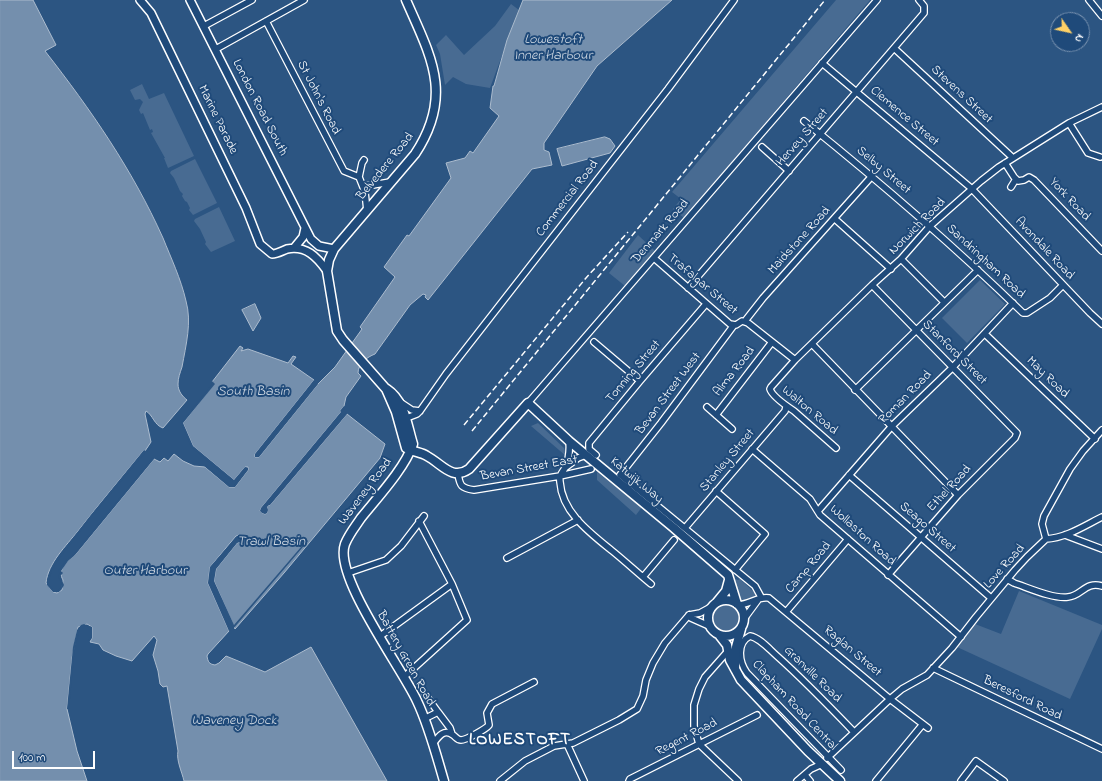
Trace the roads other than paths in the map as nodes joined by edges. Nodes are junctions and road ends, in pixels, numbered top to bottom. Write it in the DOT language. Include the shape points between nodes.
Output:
graph roads {
  1 [pos="140,0"];
  2 [pos="190,0"];
  3 [pos="252,0"];
  4 [pos="304,0"];
  5 [pos="406,0"];
  6 [pos="734,0"];
  7 [pos="877,0"];
  8 [pos="918,0"];
  9 [pos="1090,0"];
  10 [pos="1102,16"];
  11 [pos="266,21"];
  12 [pos="204,26"];
  13 [pos="894,48"];
  14 [pos="216,49"];
  15 [pos="822,63"];
  16 [pos="857,92"];
  17 [pos="1102,107"];
  18 [pos="804,121"];
  19 [pos="1070,124"];
  20 [pos="820,134"];
  21 [pos="762,146"];
  22 [pos="1100,157"];
  23 [pos="1013,158"];
  24 [pos="364,160"];
  25 [pos="1005,163"];
  26 [pos="789,171"];
  27 [pos="872,176"];
  28 [pos="358,177"];
  29 [pos="1016,179"];
  30 [pos="392,182"];
  31 [pos="362,184"];
  32 [pos="1011,187"];
  33 [pos="971,188"];
  34 [pos="367,211"];
  35 [pos="834,219"];
  36 [pos="930,226"];
  37 [pos="305,227"];
  38 [pos="294,248"];
  39 [pos="334,249"];
  40 [pos="1102,251"];
  41 [pos="654,258"];
  42 [pos="901,260"];
  43 [pos="891,269"];
  44 [pos="978,270"];
  45 [pos="327,271"];
  46 [pos="872,285"];
  47 [pos="1063,285"];
  48 [pos="688,288"];
  49 [pos="944,302"];
  50 [pos="1013,303"];
  51 [pos="706,304"];
  52 [pos="745,321"];
  53 [pos="1102,324"];
  54 [pos="734,325"];
  55 [pos="916,330"];
  56 [pos="985,334"];
  57 [pos="594,342"];
  58 [pos="772,342"];
  59 [pos="812,344"];
  60 [pos="795,360"];
  61 [pos="952,368"];
  62 [pos="640,381"];
  63 [pos="386,389"];
  64 [pos="770,389"];
  65 [pos="855,390"];
  66 [pos="400,402"];
  67 [pos="528,403"];
  68 [pos="707,407"];
  69 [pos="786,407"];
  70 [pos="420,411"];
  71 [pos="716,415"];
  72 [pos="402,420"];
  73 [pos="892,426"];
  74 [pos="732,429"];
  75 [pos="1102,430"];
  76 [pos="1015,438"];
  77 [pos="1095,438"];
  78 [pos="569,441"];
  79 [pos="836,448"];
  80 [pos="752,449"];
  81 [pos="410,451"];
  82 [pos="586,455"];
  83 [pos="596,455"];
  84 [pos="565,468"];
  85 [pos="591,469"];
  86 [pos="458,474"];
  87 [pos="620,475"];
  88 [pos="849,475"];
  89 [pos="560,476"];
  90 [pos="716,492"];
  91 [pos="958,495"];
  92 [pos="818,511"];
  93 [pos="424,516"];
  94 [pos="1102,517"];
  95 [pos="578,520"];
  96 [pos="419,521"];
  97 [pos="685,528"];
  98 [pos="1065,535"];
  99 [pos="921,537"];
  100 [pos="848,539"];
  101 [pos="1046,539"];
  102 [pos="674,540"];
  103 [pos="1102,550"];
  104 [pos="507,558"];
  105 [pos="735,570"];
  106 [pos="348,573"];
  107 [pos="888,575"];
  108 [pos="643,577"];
  109 [pos="729,577"];
  110 [pos="1007,579"];
  111 [pos="452,584"];
  112 [pos="651,584"];
  113 [pos="1102,586"];
  114 [pos="760,598"];
  115 [pos="991,598"];
  116 [pos="737,604"];
  117 [pos="714,605"];
  118 [pos="786,612"];
  119 [pos="689,614"];
  120 [pos="744,620"];
  121 [pos="709,626"];
  122 [pos="720,636"];
  123 [pos="379,637"];
  124 [pos="753,637"];
  125 [pos="961,637"];
  126 [pos="728,651"];
  127 [pos="933,668"];
  128 [pos="735,669"];
  129 [pos="404,677"];
  130 [pos="534,682"];
  131 [pos="425,694"];
  132 [pos="890,699"];
  133 [pos="438,712"];
  134 [pos="757,715"];
  135 [pos="424,719"];
  136 [pos="923,724"];
  137 [pos="928,728"];
  138 [pos="854,732"];
  139 [pos="452,734"];
  140 [pos="433,744"];
  141 [pos="567,744"];
  142 [pos="699,744"];
  143 [pos="1102,749"];
  144 [pos="825,761"];
  145 [pos="840,770"];
  146 [pos="807,773"];
  147 [pos="444,781"];
  148 [pos="500,781"];
  149 [pos="584,781"];
  150 [pos="628,781"];
  151 [pos="738,781"];
  152 [pos="797,781"];
  153 [pos="810,781"];
  154 [pos="840,781"];
  155 [pos="876,781"];
  156 [pos="961,781"];
  157 [pos="1004,781"];
  1 -- 38 [label="main road, Marine Parade" via="151,13 246,208 260,244 269,253 274,254"];
  2 -- 12 [label="main road, London Road South"];
  3 -- 12 [label="street"];
  4 -- 11 [label="street"];
  5 -- 30 [label="highway, Belvedere Road" via="430,59 437,92 434,115 424,140"];
  6 -- 70 [label="street, Commercial Road"];
  7 -- 15 [label="street, Denmark Road"];
  8 -- 13 [label="street, Hervey Street" via="924,6 924,13"];
  9 -- 10 [label="street"];
  11 -- 14 [label="street"];
  11 -- 28 [label="street, St John's Road" via="344,171"];
  12 -- 14 [label="main road, London Road South"];
  13 -- 16 [label="street, Hervey Street"];
  13 -- 23 [label="street, Stevens Street"];
  14 -- 37 [label="main road, London Road South"];
  15 -- 16 [label="street, Clemence Street"];
  15 -- 41 [label="street, Denmark Road"];
  16 -- 20 [label="street, Hervey Street"];
  16 -- 33 [label="street, Clemence Street"];
  17 -- 19 [label="street, Norwich Road"];
  18 -- 20 [label="street, Selby Street"];
  19 -- 22 [label="street" via="1088,153"];
  19 -- 23 [label="street, Norwich Road"];
  20 -- 26 [label="street, Hervey Street"];
  20 -- 27 [label="street, Selby Street"];
  21 -- 26 [label="street"];
  23 -- 25 [label="street, Norwich Road"];
  24 -- 28 [label="street"];
  25 -- 29 [label="street"];
  25 -- 33 [label="street, Norwich Road"];
  26 -- 48 [label="street, Hervey Street"];
  27 -- 35 [label="street, Maidstone Road"];
  27 -- 36 [label="street, Selby Street"];
  28 -- 31 [label="street"];
  29 -- 32 [label="street"];
  29 -- 40 [label="street, York Road" via="1022,181 1029,177 1034,180"];
  30 -- 31 [label="street" via="367,186"];
  30 -- 34 [label="highway, Belvedere Road"];
  31 -- 34 [label="street"];
  33 -- 36 [label="street, Norwich Road"];
  33 -- 47 [label="street, Avondale Road"];
  34 -- 39 [label="highway, Belvedere Road"];
  35 -- 43 [label="street"];
  35 -- 52 [label="street, Maidstone Road"];
  36 -- 42 [label="street, Norwich Road"];
  36 -- 44 [label="street, Sandringham Road"];
  37 -- 38 [label="main road" via="301,241"];
  37 -- 39 [label="main road, London Road South" via="311,239 319,246"];
  38 -- 45 [label="main road" via="313,254"];
  39 -- 45 [label="highway"];
  41 -- 48 [label="street, Trafalgar Street"];
  41 -- 67 [label="street, Denmark Road"];
  42 -- 43 [label="street, Norwich Road"];
  42 -- 49 [label="street"];
  43 -- 46 [label="street, Norwich Road"];
  44 -- 49 [label="street"];
  44 -- 50 [label="street, Sandringham Road"];
  45 -- 63 [label="highway" via="339,335"];
  46 -- 55 [label="street, Stanford Street"];
  46 -- 59 [label="street, Norwich Road"];
  47 -- 50 [label="street, Sandringham Road" via="1050,298 1027,313 1023,313"];
  47 -- 53 [label="street, Avondale Road"];
  48 -- 51 [label="street, Trafalgar Street"];
  49 -- 55 [label="street"];
  50 -- 56 [label="street, Roman Road"];
  51 -- 54 [label="street, Trafalgar Street"];
  51 -- 62 [label="street, Tonning Street"];
  52 -- 54 [label="street, Trafalgar Street"];
  52 -- 58 [label="street, Trafalgar Street"];
  54 -- 87 [label="street, Bevan Street West"];
  55 -- 61 [label="street, Stanford Street"];
  55 -- 65 [label="street"];
  56 -- 61 [label="street, Roman Road"];
  56 -- 77 [label="street, May Road"];
  57 -- 62 [label="street"];
  58 -- 60 [label="street, Trafalgar Street"];
  58 -- 71 [label="street, Alma Road"];
  59 -- 60 [label="street, Norwich Road"];
  59 -- 65 [label="street"];
  60 -- 64 [label="street, Norwich Road"];
  61 -- 73 [label="street, Roman Road"];
  61 -- 76 [label="street, Stanford Street" via="1016,431"];
  62 -- 83 [label="street, Tonning Street" via="590,443 589,449"];
  63 -- 66 [label="highway"];
  63 -- 72 [label="highway"];
  64 -- 69 [label="street, Walton Road"];
  65 -- 73 [label="street"];
  66 -- 70 [label="street" via="412,410"];
  66 -- 72 [label="highway"];
  67 -- 78 [label="highway, Katwijk Way"];
  67 -- 86 [label="highway, Denmark Road" via="469,469"];
  68 -- 71 [label="street"];
  69 -- 79 [label="street, Walton Road"];
  69 -- 80 [label="street, Stanley Street"];
  70 -- 72 [label="street, Commercial Road"];
  71 -- 74 [label="street"];
  72 -- 81 [label="highway" via="406,448"];
  73 -- 88 [label="street, Roman Road"];
  73 -- 91 [label="street"];
  75 -- 77 [label="street"];
  76 -- 91 [label="street, Ethel Road"];
  77 -- 101 [label="street" via="1070,469 1044,516 1042,524"];
  78 -- 82 [label="highway, Katwijk Way"];
  78 -- 84 [label="street" via="570,451"];
  80 -- 90 [label="street, Stanley Street"];
  80 -- 92 [label="street, Wollaston Road" via="810,499"];
  81 -- 86 [label="highway" via="423,454"];
  81 -- 106 [label="highway, Waveney Road" via="401,467 349,534 343,550"];
  82 -- 84 [label="street"];
  82 -- 109 [label="highway, Katwijk Way"];
  84 -- 89 [label="street"];
  85 -- 89 [label="street, Bevan Street East"];
  86 -- 89 [label="street, Bevan Street East" via="461,486 474,490"];
  87 -- 97 [label="street, Raglan Street"];
  88 -- 92 [label="street, Roman Road"];
  88 -- 99 [label="street, Seago Street"];
  89 -- 95 [label="street" via="566,505"];
  90 -- 97 [label="street, Stanley Street"];
  90 -- 105 [label="street" via="765,534"];
  91 -- 99 [label="street, Ethel Road"];
  92 -- 100 [label="street, Wollaston Road"];
  93 -- 96 [label="street"];
  94 -- 98 [label="street"];
  95 -- 104 [label="street"];
  95 -- 108 [label="street"];
  96 -- 106 [label="street" via="401,546 386,560"];
  96 -- 111 [label="street"];
  97 -- 105 [label="street, Raglan Street"];
  98 -- 101 [label="street"];
  98 -- 103 [label="street"];
  99 -- 107 [label="street, Ethel Road"];
  99 -- 115 [label="street, Seago Street"];
  100 -- 107 [label="street, Wollaston Road"];
  100 -- 118 [label="street, Camp Road"];
  101 -- 110 [label="street, Love Road"];
  102 -- 108 [label="street"];
  105 -- 114 [label="street, Raglan Street" via="755,586"];
  106 -- 123 [label="highway, Battery Green Road"];
  107 -- 125 [label="street, Wollaston Road"];
  108 -- 112 [label="street"];
  109 -- 116 [label="highway"];
  109 -- 117 [label="highway" via="726,591"];
  110 -- 113 [label="street" via="1062,598 1074,596 1092,584"];
  110 -- 115 [label="street, Love Road"];
  111 -- 123 [label="street"];
  111 -- 129 [label="street" via="467,618 466,623"];
  114 -- 116 [label="street" via="749,603"];
  114 -- 118 [label="street, Raglan Street" via="769,598"];
  114 -- 120 [label="street"];
  115 -- 125 [label="street, Love Road"];
  116 -- 117 [label="highway" via="728,600"];
  116 -- 120 [label="highway"];
  117 -- 119 [label="street" via="700,613"];
  117 -- 121 [label="highway" via="708,614"];
  118 -- 132 [label="street, Raglan Street"];
  119 -- 121 [label="street" via="691,618"];
  119 -- 141 [label="street" via="665,643 653,663 637,708 619,720"];
  120 -- 122 [label="highway" via="734,634"];
  120 -- 128 [label="highway" via="736,647"];
  121 -- 122 [label="highway"];
  122 -- 126 [label="highway"];
  123 -- 129 [label="highway, Battery Green Road"];
  124 -- 138 [label="street, Granville Road" via="802,678"];
  124 -- 144 [label="street, Clapham Road Central" via="747,637 743,642 740,654 742,666 815,745"];
  125 -- 127 [label="street, Love Road"];
  126 -- 128 [label="highway"];
  126 -- 142 [label="street" via="705,677 697,694 694,722"];
  127 -- 132 [label="street, Love Road" via="924,678 902,689"];
  127 -- 143 [label="street, Beresford Road"];
  128 -- 144 [label="highway" via="752,692"];
  129 -- 135 [label="highway, Battery Green Road"];
  130 -- 139 [label="street" via="492,704 487,714 489,725 486,729 462,740"];
  131 -- 133 [label="street"];
  132 -- 136 [label="street, Raglan Street"];
  132 -- 138 [label="street, Love Road"];
  133 -- 135 [label="street"];
  133 -- 139 [label="street"];
  134 -- 142 [label="street, Regent Road"];
  135 -- 140 [label="highway, Battery Green Road"];
  136 -- 137 [label="street, Raglan Street"];
  136 -- 155 [label="street"];
  138 -- 144 [label="street, Love Road"];
  139 -- 140 [label="street" via="442,734"];
  140 -- 147 [label="highway, Battery Green Road"];
  141 -- 148 [label="street" via="554,746 525,761"];
  141 -- 149 [label="street"];
  142 -- 150 [label="street, Regent Road"];
  142 -- 151 [label="street"];
  144 -- 145 [label="street, Clapham Road Central"];
  144 -- 146 [label="street, Love Road"];
  144 -- 154 [label="highway"];
  146 -- 152 [label="street, Love Road"];
  146 -- 153 [label="street"];
  156 -- 157 [label="street" via="976,761"];
}
